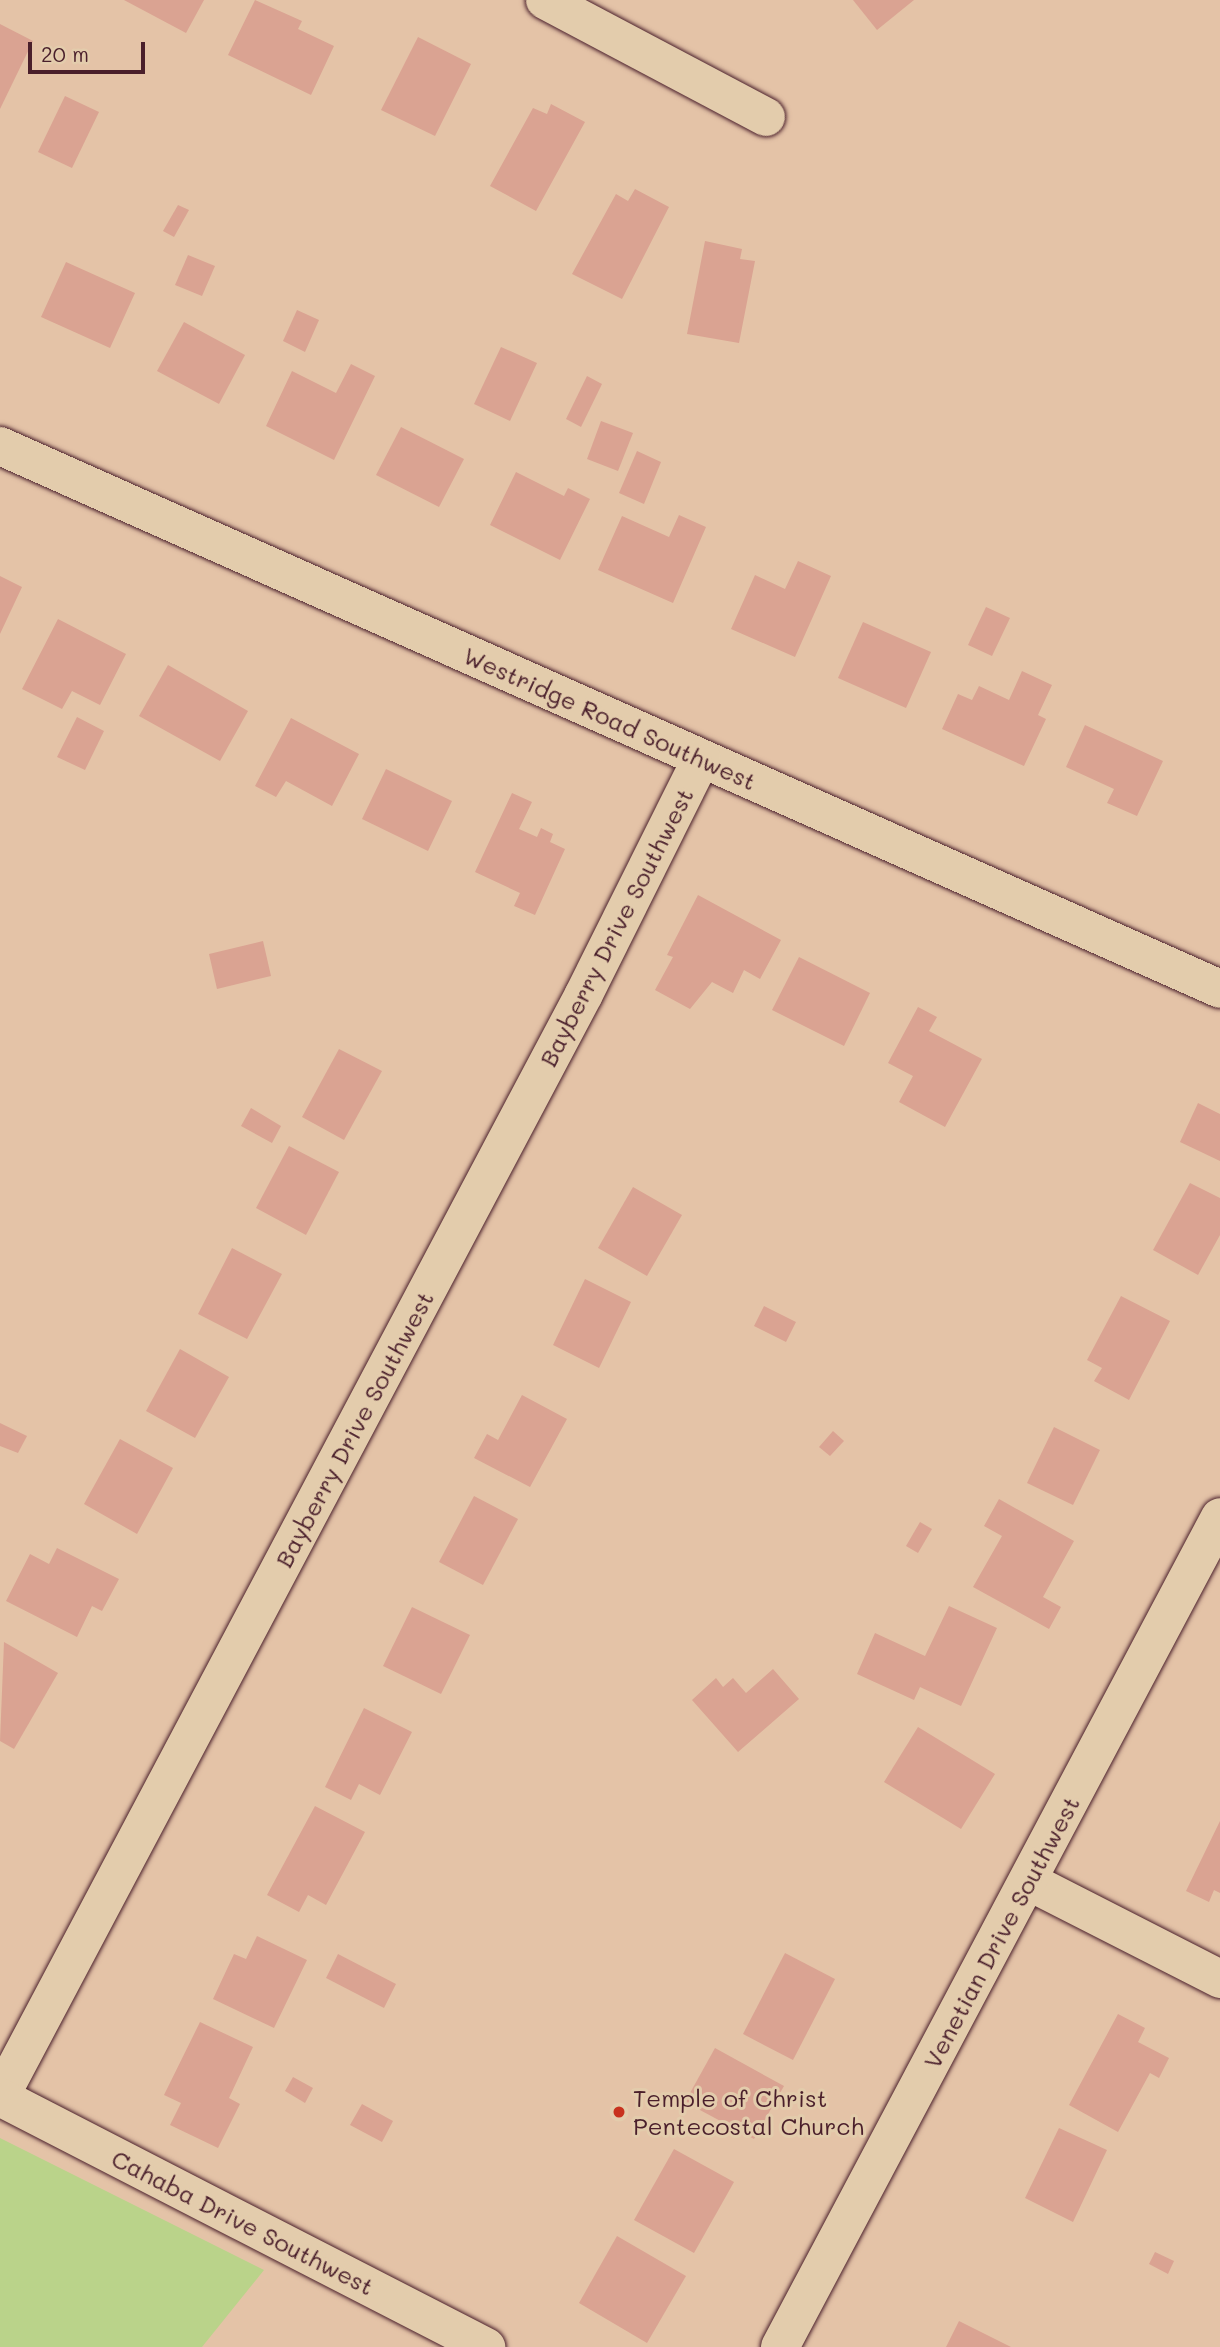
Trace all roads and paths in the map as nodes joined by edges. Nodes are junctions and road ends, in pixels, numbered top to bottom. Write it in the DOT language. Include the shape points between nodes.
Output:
graph roads {
  1 [pos="545,0"];
  2 [pos="766,117"];
  3 [pos="0,446"];
  4 [pos="701,758"];
  5 [pos="1220,989"];
  6 [pos="1220,1517"];
  7 [pos="1028,1881"];
  8 [pos="1220,1979"];
  9 [pos="0,2097"];
  10 [pos="486,2347"];
  11 [pos="780,2347"];
  1 -- 2 [label="street"];
  3 -- 4 [label="street, Westridge Road Southwest"];
  4 -- 5 [label="street, Westridge Road Southwest"];
  4 -- 9 [label="street, Bayberry Drive Southwest" via="584,994"];
  6 -- 7 [label="street, Venetian Drive Southwest"];
  7 -- 8 [label="street"];
  7 -- 11 [label="street, Venetian Drive Southwest"];
  9 -- 10 [label="street, Cahaba Drive Southwest"];
}
